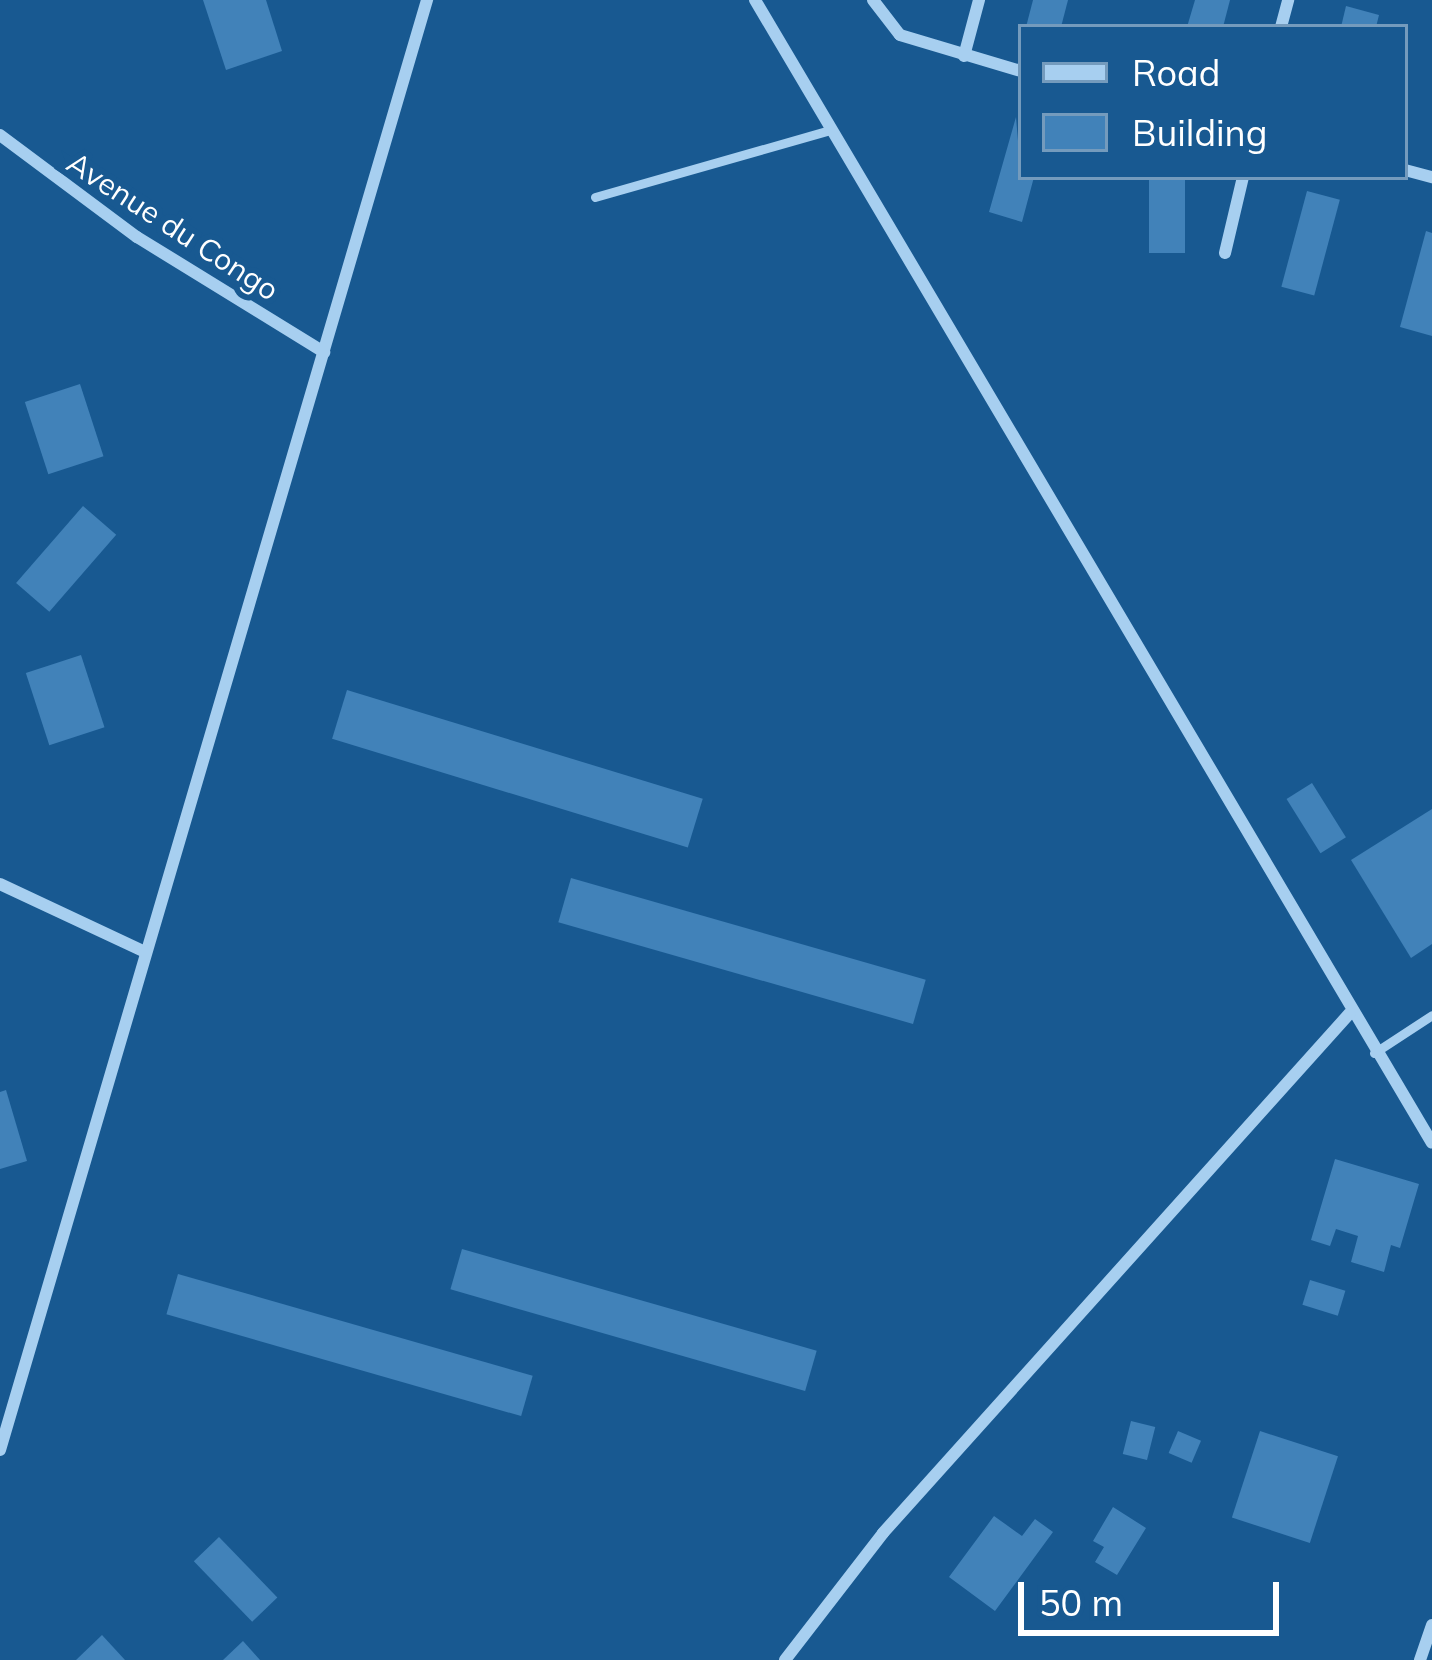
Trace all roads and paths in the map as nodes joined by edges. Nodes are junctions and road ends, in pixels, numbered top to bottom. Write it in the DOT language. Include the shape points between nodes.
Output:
graph roads {
  1 [pos="427,0"];
  2 [pos="755,0"];
  3 [pos="873,0"];
  4 [pos="979,0"];
  5 [pos="964,56"];
  6 [pos="1018,70"];
  7 [pos="830,130"];
  8 [pos="0,135"];
  9 [pos="1242,180"];
  10 [pos="596,197"];
  11 [pos="1225,253"];
  12 [pos="324,352"];
  13 [pos="0,884"];
  14 [pos="145,952"];
  15 [pos="1349,1015"];
  16 [pos="1432,1015"];
  17 [pos="1374,1053"];
  18 [pos="1432,1143"];
  19 [pos="0,1450"];
  20 [pos="1432,1625"];
  21 [pos="785,1660"];
  22 [pos="1420,1660"];
  1 -- 12 [label="street"];
  2 -- 7 [label="street"];
  3 -- 5 [label="street" via="900,35"];
  4 -- 5 [label="street"];
  5 -- 6 [label="street"];
  7 -- 10 [label="lane"];
  7 -- 15 [label="street"];
  8 -- 12 [label="street, Avenue du Congo" via="136,237"];
  9 -- 11 [label="street"];
  12 -- 14 [label="street"];
  13 -- 14 [label="street"];
  14 -- 19 [label="street"];
  15 -- 17 [label="street"];
  15 -- 21 [label="street" via="883,1533"];
  16 -- 17 [label="lane"];
  17 -- 18 [label="street"];
  20 -- 22 [label="street"];
}
